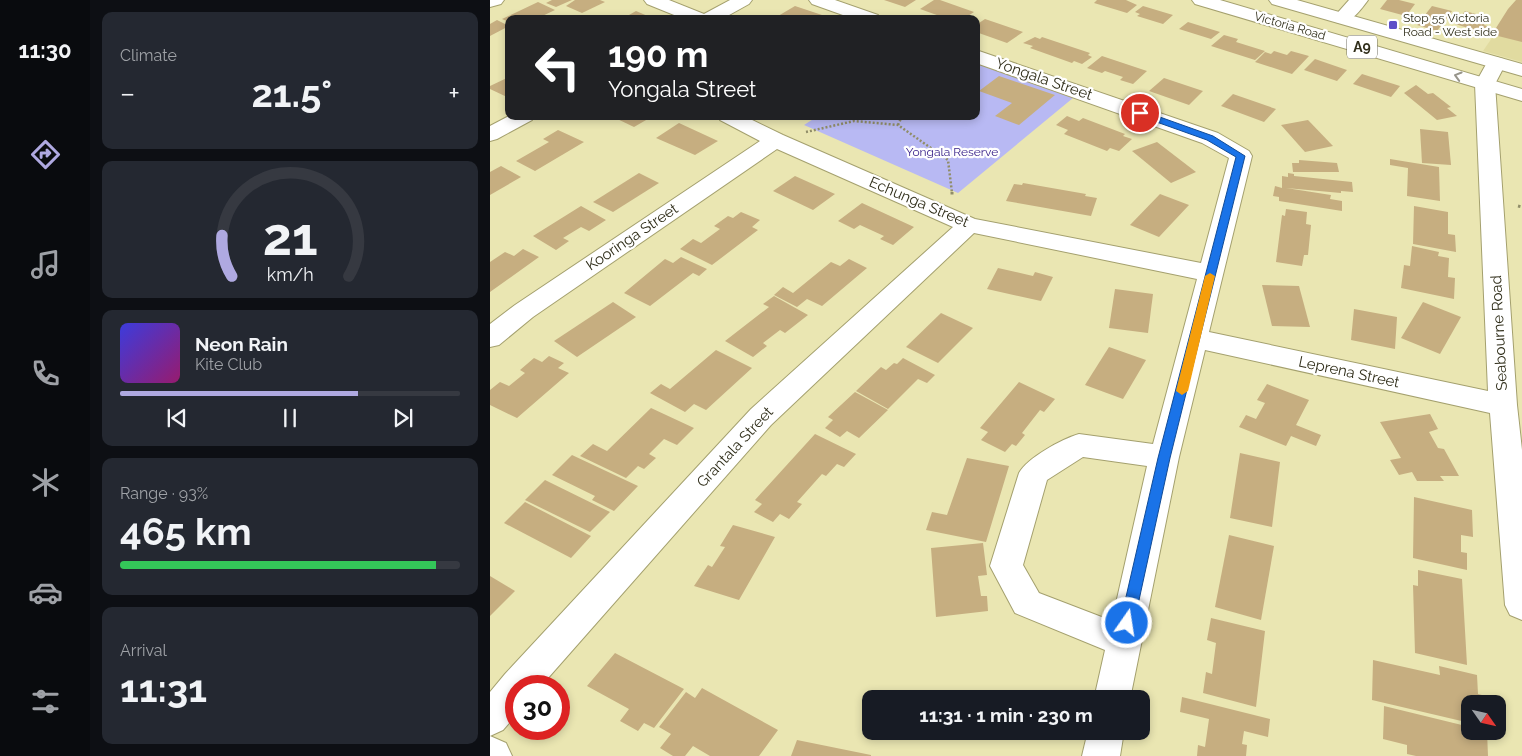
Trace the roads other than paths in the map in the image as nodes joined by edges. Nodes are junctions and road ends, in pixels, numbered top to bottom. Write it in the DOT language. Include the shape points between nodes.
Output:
graph roads {
  1 [pos="495,0"];
  2 [pos="654,0"];
  3 [pos="743,0"];
  4 [pos="818,0"];
  5 [pos="1201,0"];
  6 [pos="1278,0"];
  7 [pos="1359,0"];
  8 [pos="490,2"];
  9 [pos="691,15"];
  10 [pos="715,15"];
  11 [pos="861,15"];
  12 [pos="1342,18"];
  13 [pos="980,57"];
  14 [pos="1522,70"];
  15 [pos="1490,73"];
  16 [pos="1522,94"];
  17 [pos="518,120"];
  18 [pos="735,120"];
  19 [pos="490,135"];
  20 [pos="775,140"];
  21 [pos="969,225"];
  22 [pos="1210,273"];
  23 [pos="490,338"];
  24 [pos="1196,339"];
  25 [pos="1503,405"];
  26 [pos="1164,458"];
  27 [pos="1522,605"];
  28 [pos="1123,642"];
  29 [pos="529,675"];
  30 [pos="1114,690"];
  31 [pos="505,701"];
  32 [pos="490,718"];
  33 [pos="1104,740"];
  34 [pos="490,754"];
  35 [pos="493,756"];
  36 [pos="1101,756"];
  1 -- 8 [label="main road"];
  2 -- 9 [label="main road"];
  3 -- 10 [label="main road"];
  4 -- 11 [label="main road"];
  15 -- 5 [label="main road, Victoria Road / A9, one-way"];
  6 -- 12 [label="main road, Victoria Road / A9"];
  7 -- 12 [label="main road"];
  12 -- 15 [label="main road, Victoria Road / A9"];
  13 -- 22 [label="main road, Yongala Street" via="1210,138 1241,156"];
  14 -- 15 [label="main road, Victoria Road / A9"];
  15 -- 16 [label="main road, Victoria Road / A9"];
  15 -- 25 [label="main road, Seabourne Road"];
  17 -- 19 [label="main road"];
  18 -- 20 [label="main road, Echunga Street"];
  20 -- 21 [label="main road, Echunga Street"];
  20 -- 23 [label="main road, Kooringa Street" via="524,311"];
  21 -- 22 [label="main road, Echunga Street"];
  21 -- 29 [label="main road, Grantala Street" via="761,417"];
  22 -- 24 [label="main road, Yongala Street"];
  24 -- 25 [label="main road, Leprena Street"];
  24 -- 26 [label="main road, Yongala Street"];
  25 -- 27 [label="main road, Seabourne Road"];
  26 -- 28 [label="main road, Yongala Street"];
  26 -- 28 [label="main road" via="1079,445 1034,473 1006,566 1027,603"];
  28 -- 30 [label="main road, Yongala Street"];
  31 -- 32 [label="main road, Grantala Street"];
  33 -- 36 [label="main road"];
  34 -- 35 [label="main road"];
}
